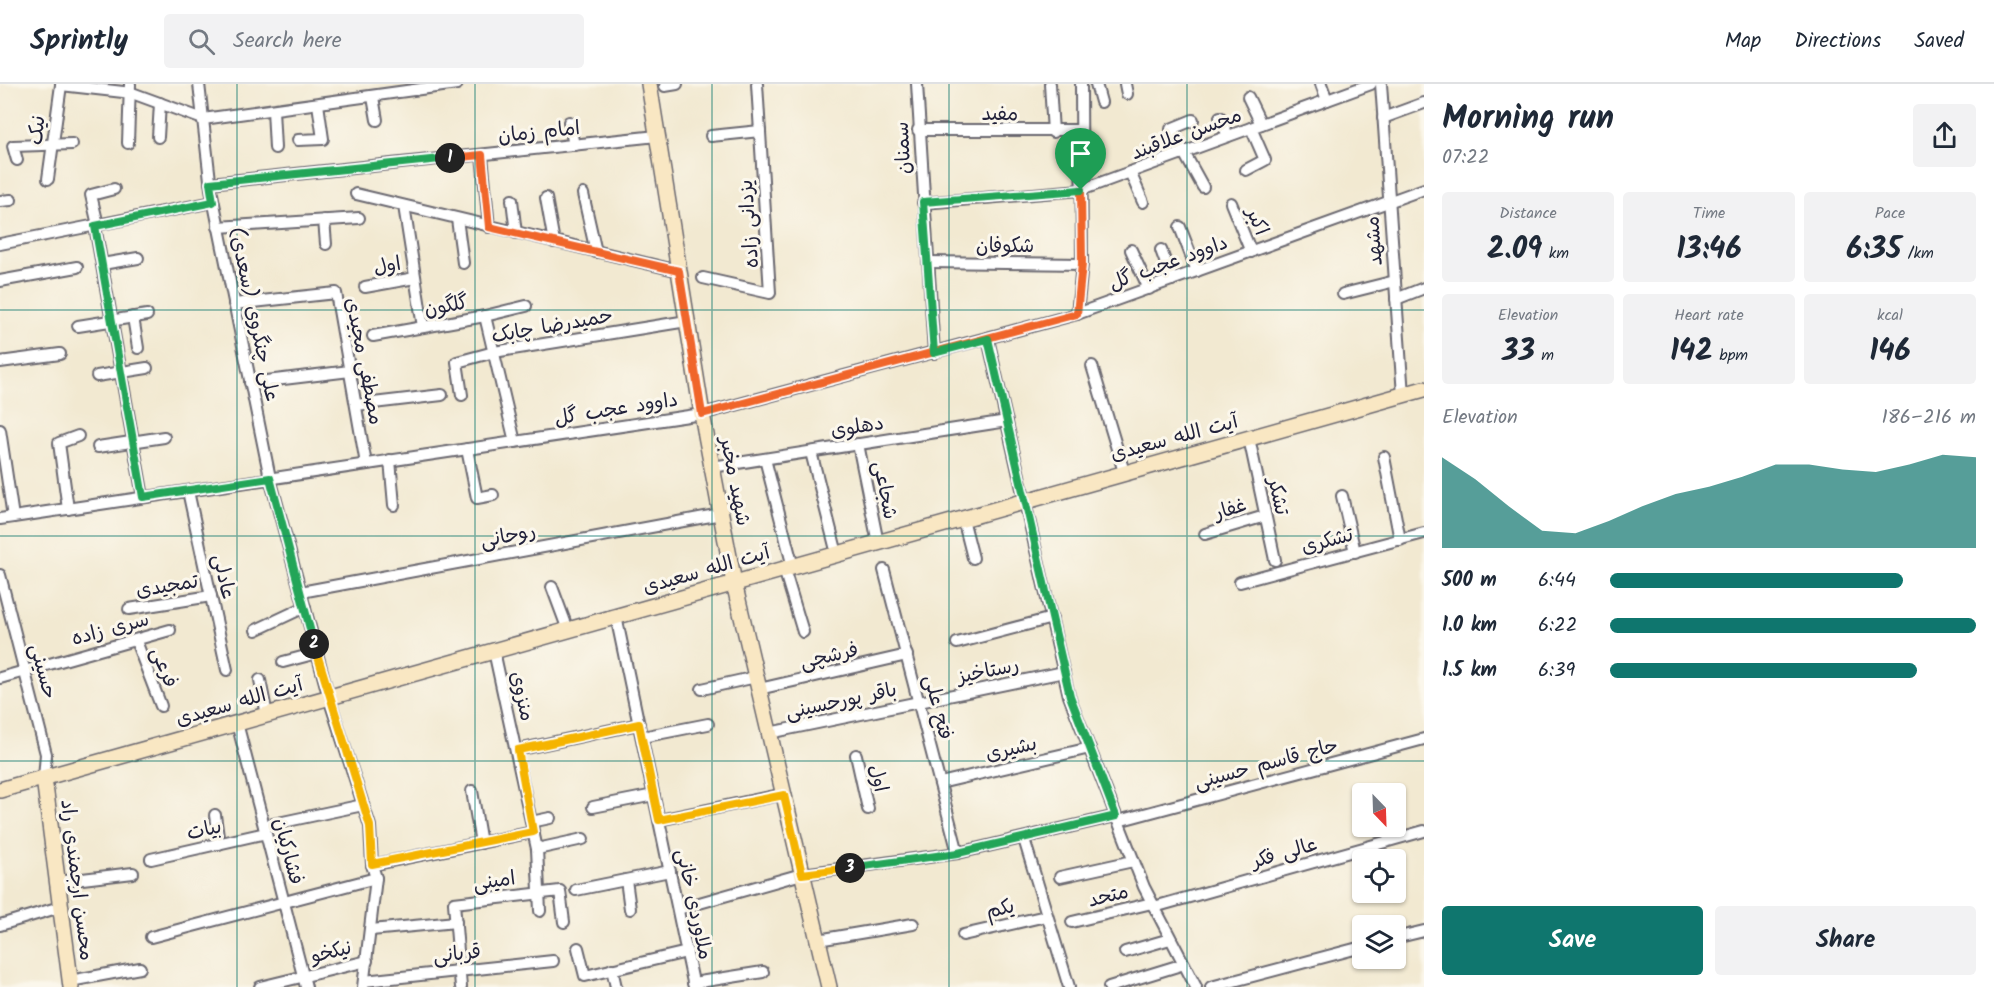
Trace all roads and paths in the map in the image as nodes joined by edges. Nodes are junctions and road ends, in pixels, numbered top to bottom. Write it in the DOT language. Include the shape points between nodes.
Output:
graph roads {
  1 [pos="200,84"];
  2 [pos="457,84"];
  3 [pos="649,84"];
  4 [pos="757,84"];
  5 [pos="917,84"];
  6 [pos="1050,84"];
  7 [pos="1081,84"];
  8 [pos="1096,84"];
  9 [pos="1321,84"];
  10 [pos="1371,84"];
  11 [pos="1381,84"];
  12 [pos="60,85"];
  13 [pos="131,89"];
  14 [pos="373,97"];
  15 [pos="1248,97"];
  16 [pos="1327,100"];
  17 [pos="1101,102"];
  18 [pos="160,103"];
  19 [pos="1424,103"];
  20 [pos="318,104"];
  21 [pos="273,110"];
  22 [pos="1220,117"];
  23 [pos="1383,118"];
  24 [pos="203,119"];
  25 [pos="377,120"];
  26 [pos="1193,120"];
  27 [pos="569,122"];
  28 [pos="1256,126"];
  29 [pos="918,130"];
  30 [pos="1081,130"];
  31 [pos="760,131"];
  32 [pos="1053,132"];
  33 [pos="657,136"];
  34 [pos="711,136"];
  35 [pos="1228,136"];
  36 [pos="158,137"];
  37 [pos="298,140"];
  38 [pos="128,143"];
  39 [pos="53,144"];
  40 [pos="72,144"];
  41 [pos="574,145"];
  42 [pos="275,148"];
  43 [pos="1185,152"];
  44 [pos="482,155"];
  45 [pos="17,160"];
  46 [pos="1246,170"];
  47 [pos="1130,172"];
  48 [pos="48,179"];
  49 [pos="210,183"];
  50 [pos="1203,187"];
  51 [pos="114,189"];
  52 [pos="1424,189"];
  53 [pos="1081,190"];
  54 [pos="356,194"];
  55 [pos="583,194"];
  56 [pos="546,198"];
  57 [pos="512,200"];
  58 [pos="213,202"];
  59 [pos="923,202"];
  60 [pos="1143,202"];
  61 [pos="1389,202"];
  62 [pos="1231,203"];
  63 [pos="404,206"];
  64 [pos="359,218"];
  65 [pos="457,219"];
  66 [pos="324,220"];
  67 [pos="96,225"];
  68 [pos="218,227"];
  69 [pos="489,227"];
  70 [pos="1180,227"];
  71 [pos="516,233"];
  72 [pos="554,242"];
  73 [pos="0,244"];
  74 [pos="327,244"];
  75 [pos="1131,250"];
  76 [pos="1161,250"];
  77 [pos="597,252"];
  78 [pos="1251,252"];
  79 [pos="138,258"];
  80 [pos="928,262"];
  81 [pos="463,263"];
  82 [pos="102,264"];
  83 [pos="1082,264"];
  84 [pos="77,267"];
  85 [pos="679,271"];
  86 [pos="1197,271"];
  87 [pos="415,278"];
  88 [pos="703,278"];
  89 [pos="1172,280"];
  90 [pos="0,281"];
  91 [pos="1395,281"];
  92 [pos="365,286"];
  93 [pos="1424,288"];
  94 [pos="1149,289"];
  95 [pos="1343,294"];
  96 [pos="1396,299"];
  97 [pos="234,304"];
  98 [pos="525,306"];
  99 [pos="1077,314"];
  100 [pos="147,315"];
  101 [pos="485,316"];
  102 [pos="133,317"];
  103 [pos="112,321"];
  104 [pos="687,321"];
  105 [pos="78,326"];
  106 [pos="423,327"];
  107 [pos="373,336"];
  108 [pos="988,339"];
  109 [pos="138,348"];
  110 [pos="494,352"];
  111 [pos="934,353"];
  112 [pos="60,354"];
  113 [pos="0,362"];
  114 [pos="1092,366"];
  115 [pos="147,368"];
  116 [pos="350,371"];
  117 [pos="121,373"];
  118 [pos="97,376"];
  119 [pos="250,383"];
  120 [pos="1424,389"];
  121 [pos="1403,394"];
  122 [pos="442,395"];
  123 [pos="462,395"];
  124 [pos="356,405"];
  125 [pos="702,414"];
  126 [pos="1007,421"];
  127 [pos="0,430"];
  128 [pos="78,436"];
  129 [pos="164,438"];
  130 [pos="1249,438"];
  131 [pos="134,441"];
  132 [pos="515,442"];
  133 [pos="858,444"];
  134 [pos="98,447"];
  135 [pos="467,449"];
  136 [pos="811,452"];
  137 [pos="1384,457"];
  138 [pos="765,459"];
  139 [pos="390,460"];
  140 [pos="366,464"];
  141 [pos="712,467"];
  142 [pos="1124,472"];
  143 [pos="270,478"];
  144 [pos="189,490"];
  145 [pos="493,495"];
  146 [pos="1342,496"];
  147 [pos="143,497"];
  148 [pos="1025,501"];
  149 [pos="394,505"];
  150 [pos="68,508"];
  151 [pos="721,514"];
  152 [pos="1265,516"];
  153 [pos="13,517"];
  154 [pos="0,519"];
  155 [pos="963,519"];
  156 [pos="1424,533"];
  157 [pos="1205,534"];
  158 [pos="1400,540"];
  159 [pos="878,543"];
  160 [pos="1355,552"];
  161 [pos="837,554"];
  162 [pos="973,558"];
  163 [pos="1275,560"];
  164 [pos="788,568"];
  165 [pos="884,570"];
  166 [pos="0,575"];
  167 [pos="1240,582"];
  168 [pos="734,583"];
  169 [pos="552,587"];
  170 [pos="301,592"];
  171 [pos="211,596"];
  172 [pos="3,602"];
  173 [pos="305,607"];
  174 [pos="129,609"];
  175 [pos="616,616"];
  176 [pos="1052,618"];
  177 [pos="170,630"];
  178 [pos="256,630"];
  179 [pos="568,630"];
  180 [pos="803,632"];
  181 [pos="136,641"];
  182 [pos="957,643"];
  183 [pos="494,651"];
  184 [pos="317,653"];
  185 [pos="907,655"];
  186 [pos="283,662"];
  187 [pos="25,670"];
  188 [pos="227,670"];
  189 [pos="1064,672"];
  190 [pos="0,678"];
  191 [pos="260,680"];
  192 [pos="758,683"];
  193 [pos="702,689"];
  194 [pos="329,698"];
  195 [pos="919,703"];
  196 [pos="161,706"];
  197 [pos="267,715"];
  198 [pos="237,723"];
  199 [pos="639,724"];
  200 [pos="708,724"];
  201 [pos="770,734"];
  202 [pos="642,737"];
  203 [pos="1424,739"];
  204 [pos="1090,748"];
  205 [pos="518,750"];
  206 [pos="856,755"];
  207 [pos="44,778"];
  208 [pos="940,783"];
  209 [pos="0,790"];
  210 [pos="472,791"];
  211 [pos="654,795"];
  212 [pos="784,795"];
  213 [pos="363,805"];
  214 [pos="593,807"];
  215 [pos="868,809"];
  216 [pos="215,815"];
  217 [pos="550,818"];
  218 [pos="1117,819"];
  219 [pos="659,820"];
  220 [pos="532,827"];
  221 [pos="265,830"];
  222 [pos="1424,831"];
  223 [pos="583,839"];
  224 [pos="1024,839"];
  225 [pos="481,843"];
  226 [pos="219,844"];
  227 [pos="537,849"];
  228 [pos="958,853"];
  229 [pos="151,860"];
  230 [pos="1133,861"];
  231 [pos="372,864"];
  232 [pos="670,871"];
  233 [pos="133,873"];
  234 [pos="802,874"];
  235 [pos="1060,877"];
  236 [pos="376,878"];
  237 [pos="626,880"];
  238 [pos="57,882"];
  239 [pos="576,890"];
  240 [pos="540,892"];
  241 [pos="284,902"];
  242 [pos="1153,905"];
  243 [pos="60,907"];
  244 [pos="630,909"];
  245 [pos="678,909"];
  246 [pos="540,911"];
  247 [pos="1047,915"];
  248 [pos="456,922"];
  249 [pos="564,922"];
  250 [pos="1072,922"];
  251 [pos="913,924"];
  252 [pos="0,925"];
  253 [pos="371,930"];
  254 [pos="1424,931"];
  255 [pos="963,935"];
  256 [pos="1406,935"];
  257 [pos="151,937"];
  258 [pos="1170,939"];
  259 [pos="818,940"];
  260 [pos="578,948"];
  261 [pos="1352,950"];
  262 [pos="687,952"];
  263 [pos="1125,952"];
  264 [pos="367,961"];
  265 [pos="553,961"];
  266 [pos="1184,964"];
  267 [pos="140,968"];
  268 [pos="612,969"];
  269 [pos="460,971"];
  270 [pos="763,972"];
  271 [pos="304,982"];
  272 [pos="70,984"];
  273 [pos="364,984"];
  274 [pos="694,985"];
  275 [pos="260,987"];
  276 [pos="461,987"];
  277 [pos="616,987"];
  278 [pos="829,987"];
  279 [pos="1069,987"];
  280 [pos="1109,987"];
  281 [pos="1196,987"];
  282 [pos="1211,987"];
  1 -- 24 [label="street, علی چنگروی (سعدی)"];
  2 -- 14 [label="street"];
  3 -- 33 [label="main road, شهید مخبر"];
  4 -- 31 [label="street, یزدانی زاده"];
  5 -- 29 [label="street, سمنان"];
  6 -- 32 [label="street"];
  7 -- 30 [label="street"];
  8 -- 17 [label="street"];
  9 -- 16 [label="street"];
  10 -- 16 [label="street, محسن علاقبند"];
  11 -- 23 [label="street, مشهد"];
  12 -- 13 [label="street"];
  12 -- 39 [label="street, نیک"];
  13 -- 18 [label="street"];
  13 -- 38 [label="street"];
  14 -- 20 [label="street"];
  14 -- 25 [label="street"];
  15 -- 28 [label="street"];
  16 -- 28 [label="street, محسن علاقبند"];
  18 -- 24 [label="street"];
  18 -- 36 [label="street"];
  19 -- 23 [label="street"];
  20 -- 21 [label="street"];
  20 -- 37 [label="street" via="323,139"];
  21 -- 24 [label="street"];
  21 -- 42 [label="street"];
  22 -- 35 [label="street"];
  23 -- 61 [label="street, مشهد"];
  24 -- 49 [label="street, علی چنگروی (سعدی)"];
  26 -- 43 [label="street" via="1171,129"];
  27 -- 41 [label="street"];
  28 -- 35 [label="street, محسن علاقبند"];
  28 -- 46 [label="street" via="1265,160"];
  29 -- 32 [label="street, مفید"];
  29 -- 59 [label="street, سمنان"];
  30 -- 32 [label="street, مفید"];
  30 -- 53 [label="street"];
  31 -- 34 [label="street"];
  31 -- 88 [label="street, یزدانی زاده" via="770,293"];
  33 -- 41 [label="street, امام زمان"];
  33 -- 85 [label="main road, شهید مخبر"];
  35 -- 43 [label="street, محسن علاقبند"];
  39 -- 40 [label="street"];
  39 -- 45 [label="street" via="14,146"];
  39 -- 48 [label="street, نیک"];
  41 -- 44 [label="street, امام زمان"];
  43 -- 47 [label="street, محسن علاقبند"];
  43 -- 50 [label="street"];
  44 -- 49 [label="street, امام زمان"];
  44 -- 69 [label="street"];
  47 -- 53 [label="street, محسن علاقبند"];
  47 -- 60 [label="street"];
  49 -- 58 [label="street, علی چنگروی (سعدی)"];
  51 -- 67 [label="street" via="91,195"];
  52 -- 61 [label="street, داوود عجب گل"];
  53 -- 59 [label="street, محسن علاقبند"];
  53 -- 83 [label="street"];
  54 -- 63 [label="street"];
  55 -- 77 [label="street"];
  56 -- 72 [label="street"];
  57 -- 71 [label="street"];
  58 -- 67 [label="street"];
  58 -- 68 [label="street, علی چنگروی (سعدی)"];
  59 -- 80 [label="street, سمنان"];
  61 -- 78 [label="street, داوود عجب گل"];
  61 -- 91 [label="street, مشهد"];
  62 -- 78 [label="street, اکبر"];
  63 -- 65 [label="street"];
  63 -- 87 [label="street"];
  64 -- 66 [label="street"];
  65 -- 69 [label="street"];
  65 -- 81 [label="street"];
  66 -- 68 [label="street"];
  66 -- 74 [label="street"];
  67 -- 73 [label="street"];
  67 -- 82 [label="street"];
  68 -- 97 [label="street, علی چنگروی (سعدی)"];
  69 -- 71 [label="street"];
  70 -- 86 [label="street"];
  71 -- 72 [label="street"];
  72 -- 77 [label="street"];
  75 -- 94 [label="street"];
  76 -- 89 [label="street"];
  77 -- 85 [label="street"];
  78 -- 86 [label="street, داوود عجب گل"];
  79 -- 82 [label="street"];
  80 -- 83 [label="street, شکوفان"];
  80 -- 111 [label="street, سمنان"];
  82 -- 103 [label="street"];
  83 -- 99 [label="street"];
  84 -- 90 [label="street"];
  85 -- 104 [label="main road, شهید مخبر"];
  86 -- 89 [label="street, داوود عجب گل"];
  87 -- 92 [label="street, اول"];
  87 -- 106 [label="street"];
  89 -- 94 [label="street, داوود عجب گل"];
  91 -- 95 [label="street"];
  91 -- 96 [label="street, مشهد"];
  93 -- 96 [label="street"];
  94 -- 99 [label="street, داوود عجب گل"];
  96 -- 121 [label="street, مشهد"];
  97 -- 116 [label="street, مصطفی مجیدی" via="336,293"];
  97 -- 119 [label="street, علی چنگروی (سعدی)"];
  98 -- 101 [label="street, گلگون"];
  99 -- 108 [label="street, داوود عجب گل"];
  100 -- 102 [label="street"];
  101 -- 106 [label="street, گلگون"];
  101 -- 110 [label="street"];
  102 -- 103 [label="street"];
  102 -- 109 [label="street"];
  103 -- 105 [label="street"];
  103 -- 117 [label="street"];
  104 -- 110 [label="street, حمیدرضا چابک"];
  104 -- 125 [label="main road, شهید مخبر"];
  106 -- 107 [label="street, گلگون"];
  108 -- 111 [label="street, داوود عجب گل"];
  108 -- 126 [label="street"];
  110 -- 123 [label="street, حمیدرضا چابک" via="457,362"];
  110 -- 132 [label="street"];
  111 -- 125 [label="street, داوود عجب گل"];
  112 -- 113 [label="street"];
  114 -- 142 [label="street"];
  115 -- 117 [label="street"];
  116 -- 119 [label="street"];
  116 -- 124 [label="street, مصطفی مجیدی"];
  117 -- 118 [label="street"];
  117 -- 131 [label="street"];
  119 -- 143 [label="street, علی چنگروی (سعدی)"];
  120 -- 121 [label="main road, آیت الله سعیدی"];
  121 -- 130 [label="main road, آیت الله سعیدی"];
  122 -- 124 [label="street"];
  124 -- 140 [label="street, مصطفی مجیدی"];
  125 -- 132 [label="street, داوود عجب گل"];
  125 -- 141 [label="main road, شهید مخبر"];
  126 -- 133 [label="street, دهلوی"];
  126 -- 148 [label="street"];
  127 -- 153 [label="street"];
  128 -- 150 [label="street" via="59,443"];
  129 -- 131 [label="street"];
  130 -- 142 [label="main road, آیت الله سعیدی"];
  130 -- 152 [label="street, تشکر"];
  131 -- 134 [label="street"];
  131 -- 147 [label="street"];
  132 -- 135 [label="street, داوود عجب گل"];
  133 -- 136 [label="street, دهلوی"];
  133 -- 159 [label="street, شجاعی"];
  135 -- 139 [label="street, داوود عجب گل"];
  135 -- 145 [label="street" via="477,498"];
  136 -- 138 [label="street, دهلوی"];
  136 -- 161 [label="street"];
  137 -- 158 [label="street"];
  138 -- 141 [label="street, دهلوی"];
  138 -- 164 [label="street"];
  139 -- 140 [label="street, داوود عجب گل"];
  139 -- 149 [label="street"];
  140 -- 143 [label="street, داوود عجب گل"];
  141 -- 151 [label="main road, شهید مخبر"];
  142 -- 148 [label="main road, آیت الله سعیدی"];
  143 -- 144 [label="street, داوود عجب گل"];
  143 -- 170 [label="street, علی چنگروی (سعدی)"];
  144 -- 147 [label="street, داوود عجب گل"];
  144 -- 171 [label="street, عادلی"];
  146 -- 160 [label="street"];
  147 -- 150 [label="street, داوود عجب گل"];
  148 -- 155 [label="main road, آیت الله سعیدی"];
  148 -- 176 [label="street"];
  150 -- 153 [label="street, داوود عجب گل"];
  151 -- 168 [label="main road, شهید مخبر"];
  151 -- 170 [label="street, روحانی"];
  152 -- 157 [label="street, غفار"];
  152 -- 163 [label="street, تشکر"];
  153 -- 154 [label="street, داوود عجب گل"];
  155 -- 159 [label="main road, آیت الله سعیدی"];
  155 -- 162 [label="street"];
  156 -- 158 [label="street, تشکری"];
  158 -- 160 [label="street, تشکری"];
  159 -- 161 [label="main road, آیت الله سعیدی"];
  160 -- 167 [label="street, تشکری"];
  161 -- 164 [label="main road, آیت الله سعیدی"];
  164 -- 168 [label="main road, آیت الله سعیدی"];
  164 -- 180 [label="street"];
  165 -- 185 [label="street, فتح علی"];
  166 -- 172 [label="street, حسینی"];
  168 -- 175 [label="main road, آیت الله سعیدی"];
  168 -- 192 [label="main road, شهید مخبر"];
  169 -- 179 [label="street"];
  170 -- 173 [label="street, علی چنگروی (سعدی)"];
  171 -- 174 [label="street, تمجیدی"];
  171 -- 188 [label="street, عادلی"];
  172 -- 187 [label="street, حسینی"];
  173 -- 178 [label="street"];
  173 -- 184 [label="street, علی چنگروی (سعدی)"];
  175 -- 179 [label="main road, آیت الله سعیدی"];
  175 -- 199 [label="street, ملاوردی خانی"];
  176 -- 182 [label="street"];
  176 -- 189 [label="street"];
  177 -- 181 [label="street, سری زاده"];
  179 -- 183 [label="main road, آیت الله سعیدی"];
  181 -- 187 [label="street, سری زاده"];
  181 -- 196 [label="street, فرعی"];
  183 -- 194 [label="main road, آیت الله سعیدی"];
  183 -- 205 [label="street, منزوی"];
  184 -- 186 [label="street"];
  184 -- 194 [label="street, علی چنگروی (سعدی)"];
  185 -- 192 [label="street, فرشچی"];
  185 -- 195 [label="street, فتح علی"];
  187 -- 190 [label="street, سری زاده"];
  187 -- 207 [label="street, حسینی" via="46,754"];
  189 -- 195 [label="street, رستاخیز"];
  189 -- 204 [label="street"];
  191 -- 197 [label="street"];
  192 -- 193 [label="street, فرشچی"];
  192 -- 201 [label="main road, شهید مخبر"];
  194 -- 197 [label="main road, آیت الله سعیدی"];
  194 -- 213 [label="street, علی چنگروی (سعدی)"];
  195 -- 201 [label="street, باقر پورحسینی"];
  195 -- 208 [label="street, فتح علی"];
  197 -- 198 [label="main road, آیت الله سعیدی"];
  198 -- 207 [label="main road, آیت الله سعیدی"];
  198 -- 221 [label="street, فشارکیان"];
  199 -- 202 [label="street, ملاوردی خانی"];
  199 -- 205 [label="street"];
  200 -- 202 [label="street"];
  201 -- 212 [label="main road, شهید مخبر"];
  202 -- 211 [label="street, ملاوردی خانی"];
  203 -- 218 [label="street, حاج قاسم حسینی"];
  204 -- 208 [label="street, بشیری"];
  204 -- 218 [label="street"];
  205 -- 220 [label="street, منزوی"];
  206 -- 215 [label="street, اول"];
  207 -- 209 [label="main road, آیت الله سعیدی"];
  207 -- 238 [label="main road, محسن ارجمندی راد"];
  208 -- 228 [label="street, فتح علی"];
  210 -- 225 [label="street"];
  211 -- 214 [label="street"];
  211 -- 219 [label="street, ملاوردی خانی"];
  212 -- 219 [label="street"];
  212 -- 234 [label="main road, شهید مخبر"];
  213 -- 221 [label="street, بیات"];
  213 -- 231 [label="street, علی چنگروی (سعدی)" via="370,826"];
  216 -- 226 [label="street"];
  217 -- 220 [label="street"];
  218 -- 224 [label="street, حاج قاسم حسینی"];
  218 -- 230 [label="street"];
  219 -- 232 [label="street, ملاوردی خانی"];
  220 -- 225 [label="street"];
  220 -- 227 [label="street, منزوی"];
  221 -- 226 [label="street, بیات"];
  221 -- 241 [label="street, فشارکیان"];
  222 -- 242 [label="street, عالی فکر"];
  223 -- 227 [label="street"];
  224 -- 228 [label="street, حاج قاسم حسینی"];
  224 -- 247 [label="street"];
  225 -- 231 [label="street"];
  226 -- 229 [label="street, بیات"];
  227 -- 240 [label="street, منزوی"];
  228 -- 234 [label="street, حاج قاسم حسینی"];
  230 -- 235 [label="street"];
  230 -- 242 [label="street"];
  231 -- 236 [label="street, علی چنگروی (سعدی)"];
  232 -- 237 [label="street"];
  232 -- 245 [label="street, ملاوردی خانی"];
  233 -- 238 [label="street"];
  234 -- 245 [label="street, حاج قاسم حسینی"];
  234 -- 259 [label="main road, شهید مخبر"];
  236 -- 241 [label="street"];
  236 -- 253 [label="street"];
  237 -- 239 [label="street"];
  237 -- 244 [label="street"];
  238 -- 243 [label="main road, محسن ارجمندی راد"];
  240 -- 246 [label="street, منزوی"];
  240 -- 248 [label="street, امینی" via="454,903"];
  240 -- 249 [label="street" via="560,891"];
  241 -- 257 [label="street"];
  241 -- 271 [label="street, فشارکیان"];
  242 -- 250 [label="street, متحد"];
  242 -- 258 [label="street"];
  243 -- 252 [label="street"];
  243 -- 272 [label="main road, محسن ارجمندی راد"];
  245 -- 262 [label="street, ملاوردی خانی"];
  247 -- 255 [label="street, یکم"];
  247 -- 279 [label="street"];
  248 -- 253 [label="street"];
  248 -- 269 [label="street"];
  251 -- 259 [label="street"];
  253 -- 264 [label="street"];
  254 -- 256 [label="street"];
  258 -- 263 [label="street"];
  258 -- 266 [label="street"];
  259 -- 278 [label="main road, شهید مخبر"];
  260 -- 268 [label="street" via="585,976"];
  261 -- 282 [label="street"];
  262 -- 268 [label="street"];
  262 -- 274 [label="street, ملاوردی خانی"];
  264 -- 271 [label="street, نیکخو"];
  264 -- 273 [label="street"];
  265 -- 269 [label="street, قربانی"];
  266 -- 280 [label="street"];
  266 -- 281 [label="street"];
  267 -- 272 [label="street"];
  268 -- 277 [label="street"];
  269 -- 273 [label="street, قربانی"];
  269 -- 276 [label="street"];
  270 -- 274 [label="street"];
  271 -- 275 [label="street, نیکخو"];
}
